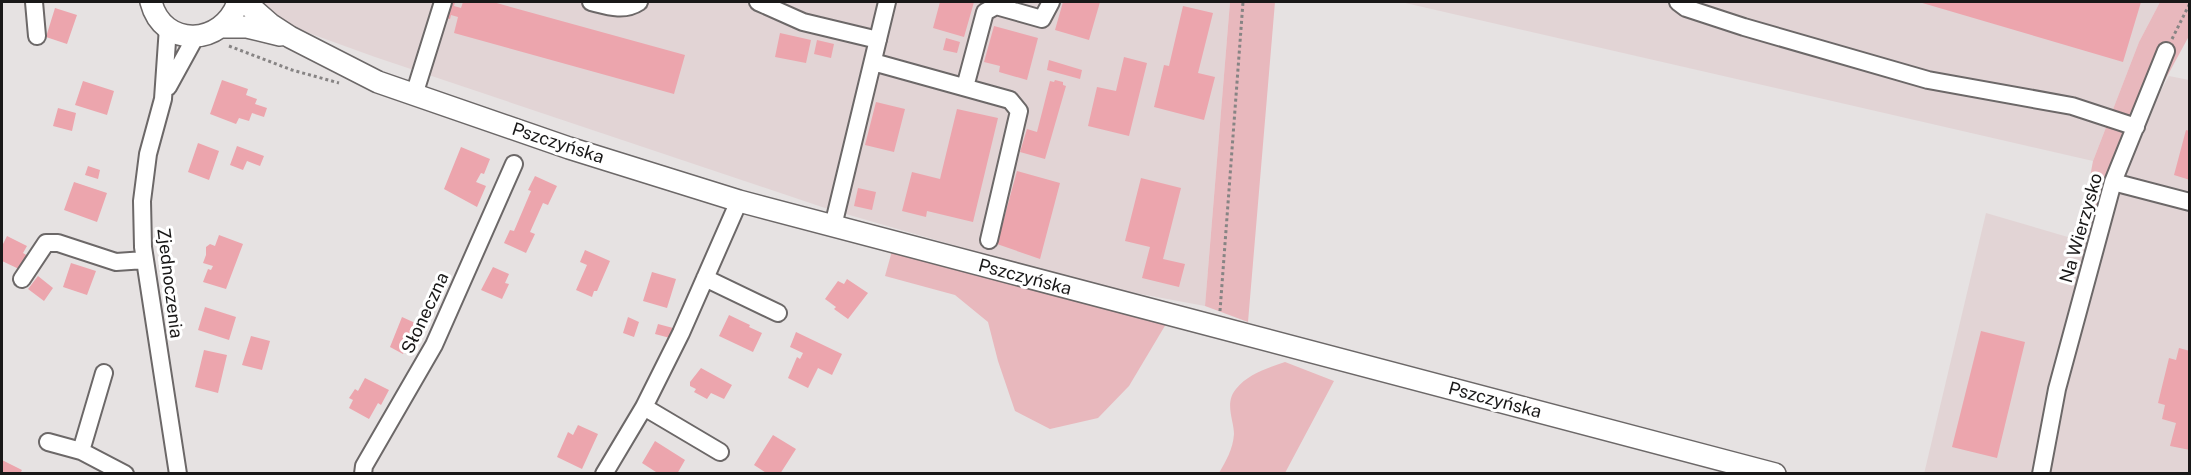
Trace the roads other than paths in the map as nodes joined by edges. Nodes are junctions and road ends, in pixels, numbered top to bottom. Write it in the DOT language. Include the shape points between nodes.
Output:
graph roads {
  1 [pos="34,2"];
  2 [pos="151,2"];
  3 [pos="238,2"];
  4 [pos="245,2"];
  5 [pos="442,2"];
  6 [pos="591,2"];
  7 [pos="639,2"];
  8 [pos="758,2"];
  9 [pos="887,2"];
  10 [pos="1051,2"];
  11 [pos="1678,2"];
  12 [pos="168,27"];
  13 [pos="222,27"];
  14 [pos="38,36"];
  15 [pos="196,36"];
  16 [pos="290,37"];
  17 [pos="878,40"];
  18 [pos="2166,51"];
  19 [pos="873,62"];
  20 [pos="965,87"];
  21 [pos="414,95"];
  22 [pos="163,99"];
  23 [pos="2136,127"];
  24 [pos="514,164"];
  25 [pos="2113,182"];
  26 [pos="739,201"];
  27 [pos="2190,202"];
  28 [pos="833,226"];
  29 [pos="989,240"];
  30 [pos="145,260"];
  31 [pos="705,278"];
  32 [pos="22,279"];
  33 [pos="778,313"];
  34 [pos="104,373"];
  35 [pos="644,407"];
  36 [pos="48,442"];
  37 [pos="81,451"];
  38 [pos="720,452"];
  39 [pos="125,474"];
  40 [pos="178,474"];
  41 [pos="363,474"];
  42 [pos="604,474"];
  43 [pos="1775,474"];
  44 [pos="2041,474"];
  1 -- 14 [label="street"];
  2 -- 12 [label="main road"];
  3 -- 13 [label="main road"];
  4 -- 16 [label="main road, Pszczyńska"];
  5 -- 21 [label="street"];
  6 -- 7 [label="street" via="627,8"];
  8 -- 17 [label="street" via="803,22"];
  9 -- 17 [label="street"];
  10 -- 20 [label="street" via="1042,19 996,6 985,12"];
  11 -- 23 [label="street" via="1744,27 1928,80 2072,106"];
  12 -- 15 [label="main road"];
  12 -- 22 [label="street, Zjednoczenia"];
  13 -- 15 [label="main road"];
  13 -- 16 [label="main road, Pszczyńska" via="247,27"];
  15 -- 22 [label="street, Zjednoczenia"];
  16 -- 21 [label="main road, Pszczyńska" via="378,82"];
  17 -- 19 [label="street"];
  18 -- 23 [label="street, Na Wierzysko"];
  19 -- 20 [label="street"];
  19 -- 28 [label="street"];
  20 -- 29 [label="street" via="1011,100 1019,111"];
  21 -- 26 [label="main road, Pszczyńska"];
  22 -- 30 [label="street, Zjednoczenia" via="148,154 142,201"];
  23 -- 25 [label="street, Na Wierzysko"];
  24 -- 41 [label="street, Słoneczna" via="434,345"];
  25 -- 27 [label="street"];
  25 -- 44 [label="street, Na Wierzysko" via="2057,389"];
  26 -- 28 [label="main road, Pszczyńska"];
  26 -- 31 [label="street"];
  28 -- 43 [label="main road, Pszczyńska"];
  30 -- 32 [label="street" via="117,262 58,243 46,243"];
  30 -- 40 [label="street, Zjednoczenia"];
  31 -- 33 [label="street"];
  31 -- 35 [label="street"];
  34 -- 37 [label="street"];
  35 -- 38 [label="street"];
  35 -- 42 [label="street"];
  36 -- 37 [label="street"];
  37 -- 39 [label="street"];
}
